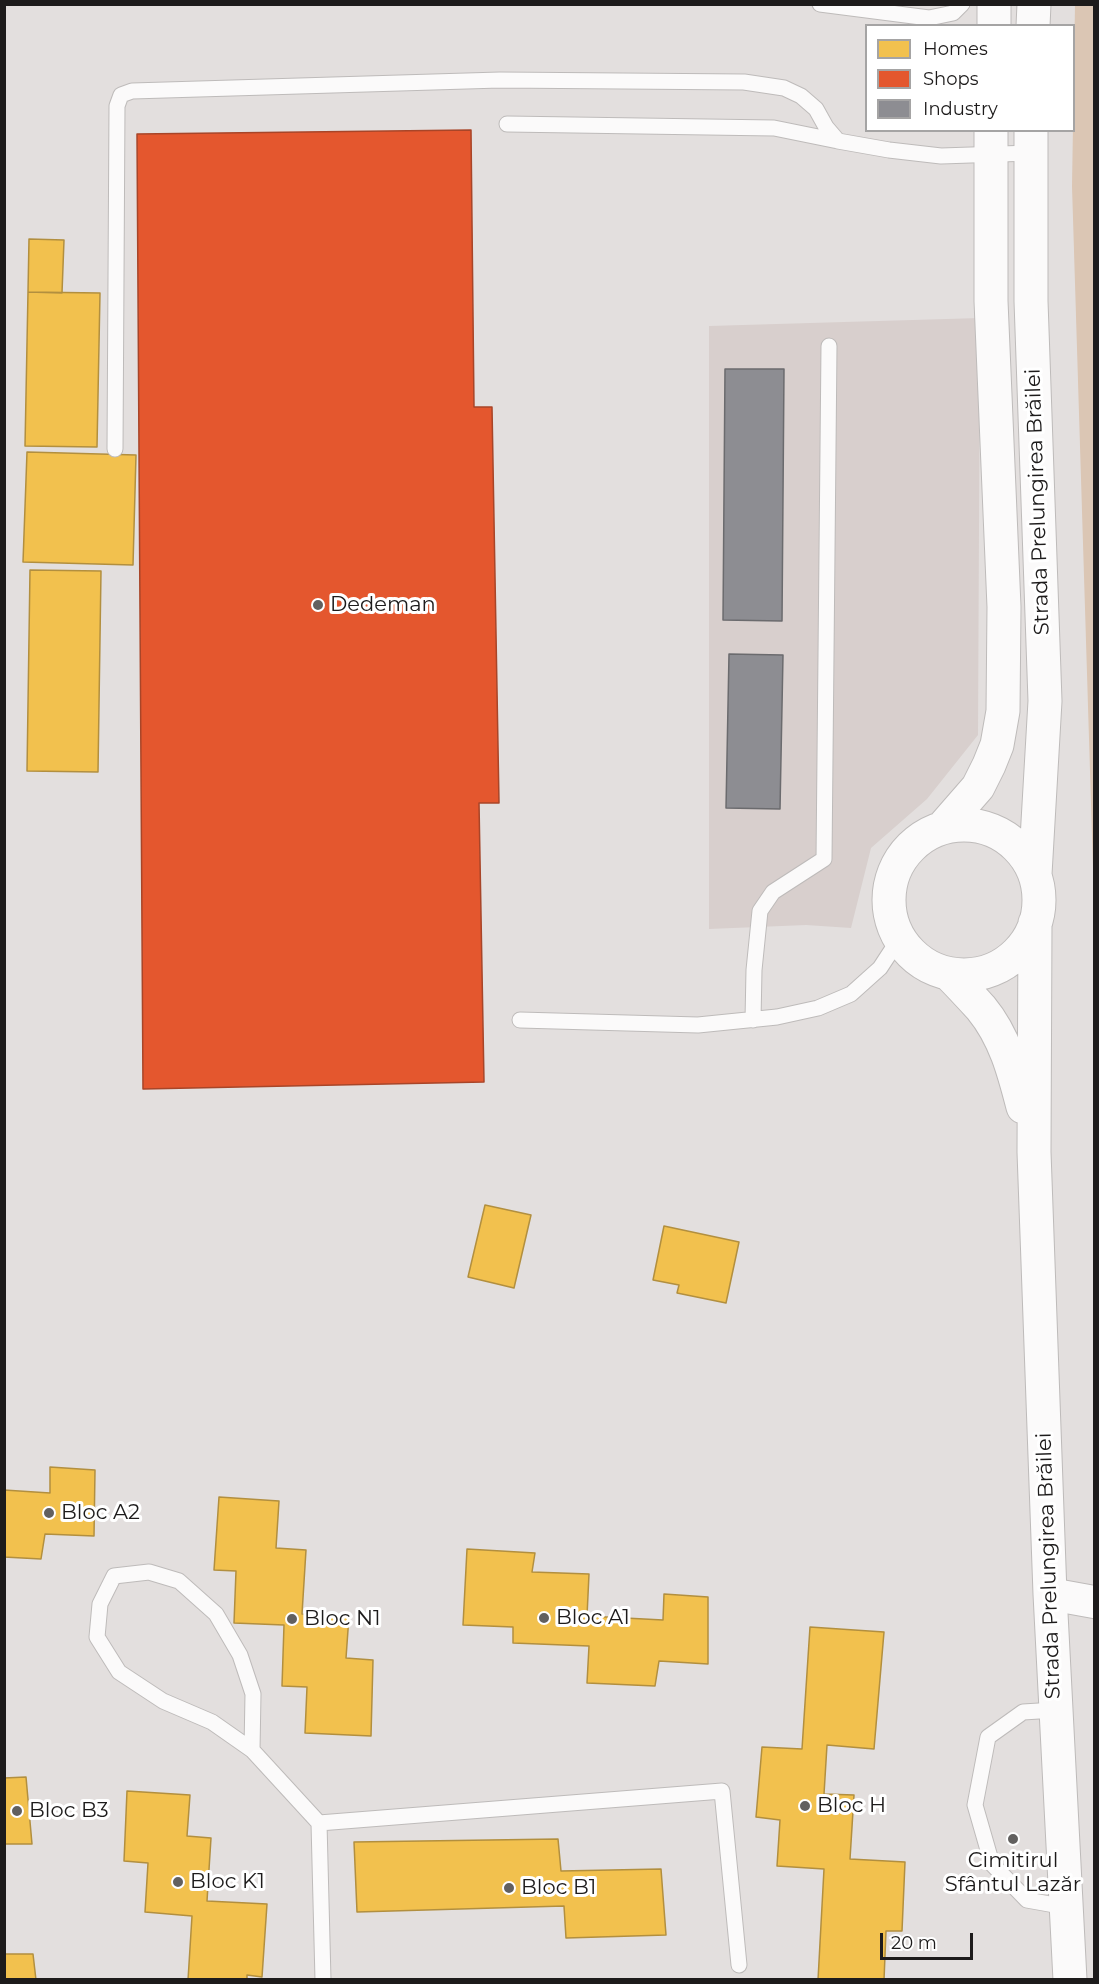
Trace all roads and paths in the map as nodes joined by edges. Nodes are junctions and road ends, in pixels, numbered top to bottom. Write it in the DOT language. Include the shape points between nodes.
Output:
graph roads {
  1 [pos="820,4"];
  2 [pos="962,4"];
  3 [pos="994,4"];
  4 [pos="1034,4"];
  5 [pos="994,24"];
  6 [pos="1033,24"];
  7 [pos="507,124"];
  8 [pos="838,141"];
  9 [pos="1031,142"];
  10 [pos="991,143"];
  11 [pos="829,346"];
  12 [pos="115,449"];
  13 [pos="944,826"];
  14 [pos="1035,874"];
  15 [pos="1035,923"];
  16 [pos="899,939"];
  17 [pos="949,974"];
  18 [pos="520,1020"];
  19 [pos="753,1020"];
  20 [pos="1034,1152"];
  21 [pos="1050,1594"];
  22 [pos="1095,1602"];
  23 [pos="1055,1710"];
  24 [pos="252,1750"];
  25 [pos="320,1823"];
  26 [pos="1066,1907"];
  27 [pos="739,1965"];
  28 [pos="324,1980"];
  29 [pos="1070,1980"];
  1 -- 2 [label="lane" via="929,18 953,13"];
  3 -- 5 [label="main road"];
  4 -- 6 [label="main road"];
  7 -- 8 [label="lane" via="774,128"];
  8 -- 10 [label="lane" via="941,156"];
  8 -- 12 [label="lane" via="816,109 801,96 784,88 744,82 500,80 121,95 117,106"];
  9 -- 10 [label="lane"];
  9 -- 14 [label="main road, Strada Prelungirea Brăilei" via="1031,301 1045,701"];
  10 -- 13 [label="main road, Strada Prelungirea Brăilei" via="991,301 1004,608 1003,711 997,745 978,787"];
  11 -- 19 [label="lane" via="824,859 773,892 760,911"];
  13 -- 14 [label="main road" via="968,824 989,828 1009,838"];
  13 -- 16 [label="main road" via="919,838 900,859 892,877 889,915"];
  14 -- 15 [label="main road" via="1039,899"];
  15 -- 17 [label="main road" via="1026,943 1011,959 992,970 971,975"];
  15 -- 20 [label="main road, Strada Prelungirea Brăilei"];
  16 -- 17 [label="main road" via="912,956"];
  16 -- 19 [label="lane" via="880,969 851,994 818,1008"];
  17 -- 20 [label="main road, Strada Prelungirea Brăilei" via="982,1010 1001,1039 1015,1075"];
  18 -- 19 [label="lane" via="698,1025"];
  20 -- 21 [label="main road, Strada Prelungirea Brăilei"];
  21 -- 22 [label="street"];
  21 -- 23 [label="main road, Strada Prelungirea Brăilei"];
  23 -- 26 [label="main road, Strada Prelungirea Brăilei"];
  23 -- 26 [label="lane" via="1023,1712 988,1737 975,1804 992,1864 1027,1900"];
  24 -- 24 [label="lane" via="212,1722 163,1701 119,1672 97,1637 100,1604 114,1576 149,1572 179,1581 216,1614 240,1655 253,1694"];
  24 -- 25 [label="lane"];
  25 -- 27 [label="lane" via="722,1791"];
  25 -- 28 [label="lane"];
  26 -- 29 [label="main road, Strada Prelungirea Brăilei"];
}
